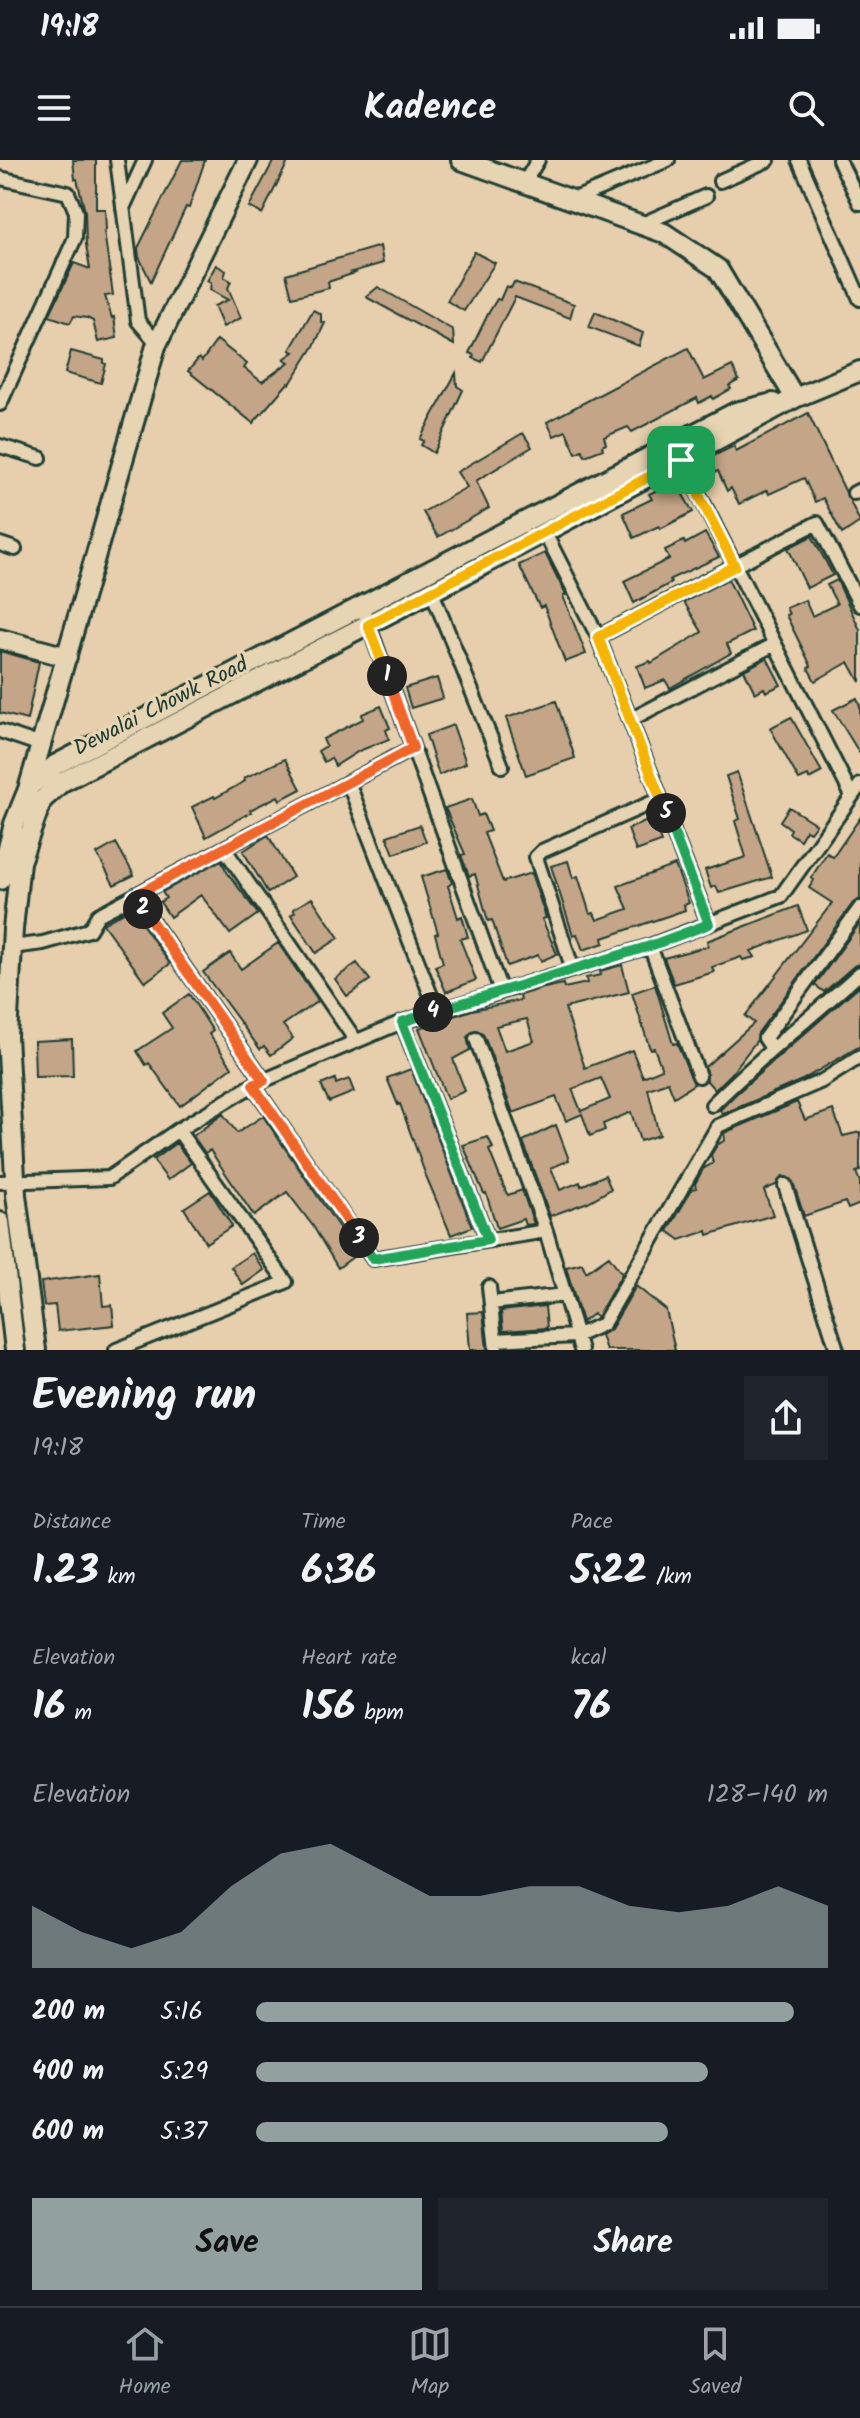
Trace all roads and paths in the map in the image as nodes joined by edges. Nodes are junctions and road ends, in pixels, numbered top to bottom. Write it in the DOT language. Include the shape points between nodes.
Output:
graph roads {
  1 [pos="117,160"];
  2 [pos="145,160"];
  3 [pos="248,160"];
  4 [pos="461,160"];
  5 [pos="549,160"];
  6 [pos="668,160"];
  7 [pos="768,160"];
  8 [pos="799,160"];
  9 [pos="839,160"];
  10 [pos="532,170"];
  11 [pos="0,178"];
  12 [pos="720,181"];
  13 [pos="706,196"];
  14 [pos="572,200"];
  15 [pos="860,203"];
  16 [pos="123,208"];
  17 [pos="640,225"];
  18 [pos="860,299"];
  19 [pos="157,343"];
  20 [pos="860,371"];
  21 [pos="795,398"];
  22 [pos="0,404"];
  23 [pos="0,446"];
  24 [pos="677,452"];
  25 [pos="40,458"];
  26 [pos="545,533"];
  27 [pos="0,544"];
  28 [pos="15,549"];
  29 [pos="735,566"];
  30 [pos="432,592"];
  31 [pos="361,604"];
  32 [pos="860,605"];
  33 [pos="368,625"];
  34 [pos="598,637"];
  35 [pos="0,639"];
  36 [pos="775,644"];
  37 [pos="67,657"];
  38 [pos="630,720"];
  39 [pos="0,731"];
  40 [pos="41,745"];
  41 [pos="413,748"];
  42 [pos="502,766"];
  43 [pos="348,782"];
  44 [pos="856,791"];
  45 [pos="36,793"];
  46 [pos="660,799"];
  47 [pos="7,826"];
  48 [pos="224,848"];
  49 [pos="0,880"];
  50 [pos="134,896"];
  51 [pos="860,908"];
  52 [pos="709,924"];
  53 [pos="650,946"];
  54 [pos="12,947"];
  55 [pos="573,970"];
  56 [pos="860,973"];
  57 [pos="501,991"];
  58 [pos="437,1011"];
  59 [pos="402,1022"];
  60 [pos="476,1039"];
  61 [pos="356,1041"];
  62 [pos="771,1047"];
  63 [pos="860,1057"];
  64 [pos="699,1076"];
  65 [pos="258,1083"];
  66 [pos="712,1105"];
  67 [pos="178,1130"];
  68 [pos="8,1183"];
  69 [pos="785,1185"];
  70 [pos="0,1222"];
  71 [pos="546,1231"];
  72 [pos="488,1240"];
  73 [pos="489,1287"];
  74 [pos="565,1295"];
  75 [pos="491,1303"];
  76 [pos="576,1336"];
  77 [pos="496,1345"];
  78 [pos="15,1350"];
  79 [pos="36,1350"];
  80 [pos="116,1350"];
  81 [pos="581,1350"];
  82 [pos="837,1350"];
  1 -- 16 [label="street"];
  2 -- 16 [label="street"];
  3 -- 19 [label="main road"];
  4 -- 10 [label="main road"];
  5 -- 10 [label="street"];
  6 -- 14 [label="street"];
  7 -- 12 [label="street"];
  8 -- 18 [label="street"];
  9 -- 15 [label="street"];
  10 -- 14 [label="main road"];
  11 -- 22 [label="street" via="68,193 76,212 75,238"];
  13 -- 17 [label="street"];
  14 -- 17 [label="main road"];
  16 -- 19 [label="street" via="138,321"];
  17 -- 21 [label="main road" via="664,233 718,269"];
  19 -- 37 [label="main road"];
  20 -- 21 [label="main road, Dewalai Chowk Road"];
  21 -- 24 [label="main road, Dewalai Chowk Road"];
  23 -- 25 [label="street"];
  24 -- 26 [label="main road, Dewalai Chowk Road"];
  24 -- 29 [label="street"];
  24 -- 31 [label="main road, Dewalai Chowk Road"];
  26 -- 30 [label="main road, Dewalai Chowk Road"];
  26 -- 34 [label="street"];
  27 -- 28 [label="street"];
  29 -- 32 [label="street" via="817,523"];
  29 -- 34 [label="street"];
  29 -- 36 [label="street"];
  30 -- 33 [label="main road, Dewalai Chowk Road"];
  30 -- 42 [label="street"];
  31 -- 33 [label="street"];
  31 -- 45 [label="main road, Dewalai Chowk Road" via="55,765"];
  33 -- 41 [label="street"];
  33 -- 45 [label="main road, Dewalai Chowk Road"];
  34 -- 38 [label="street"];
  35 -- 37 [label="main road"];
  36 -- 38 [label="street"];
  36 -- 44 [label="street"];
  37 -- 40 [label="main road"];
  38 -- 46 [label="street"];
  39 -- 40 [label="street"];
  40 -- 45 [label="main road"];
  41 -- 43 [label="street"];
  41 -- 57 [label="street"];
  43 -- 48 [label="street"];
  43 -- 58 [label="street"];
  44 -- 52 [label="street" via="781,896"];
  45 -- 47 [label="main road, Dewalai Chowk Road"];
  45 -- 54 [label="main road" via="20,862"];
  46 -- 52 [label="street"];
  46 -- 55 [label="street" via="536,857"];
  47 -- 49 [label="main road, Dewalai Chowk Road"];
  48 -- 50 [label="street"];
  48 -- 61 [label="street"];
  50 -- 54 [label="street" via="98,915 89,930"];
  50 -- 65 [label="street"];
  51 -- 62 [label="street" via="765,1038"];
  52 -- 53 [label="street"];
  53 -- 55 [label="street"];
  53 -- 64 [label="street"];
  54 -- 68 [label="main road"];
  55 -- 57 [label="street"];
  56 -- 62 [label="street"];
  57 -- 58 [label="street"];
  58 -- 59 [label="street"];
  59 -- 61 [label="street"];
  59 -- 72 [label="street"];
  60 -- 71 [label="street"];
  61 -- 65 [label="street"];
  62 -- 66 [label="street"];
  63 -- 76 [label="street" via="822,1081 718,1126 603,1324"];
  65 -- 67 [label="street"];
  65 -- 72 [label="street" via="373,1259"];
  67 -- 68 [label="street" via="109,1178"];
  67 -- 80 [label="street" via="286,1282"];
  68 -- 79 [label="main road"];
  69 -- 82 [label="street"];
  70 -- 78 [label="main road"];
  71 -- 72 [label="street"];
  71 -- 74 [label="street"];
  73 -- 75 [label="street"];
  74 -- 75 [label="street"];
  74 -- 76 [label="street"];
  75 -- 77 [label="street"];
  76 -- 77 [label="street"];
  76 -- 81 [label="street"];
}
